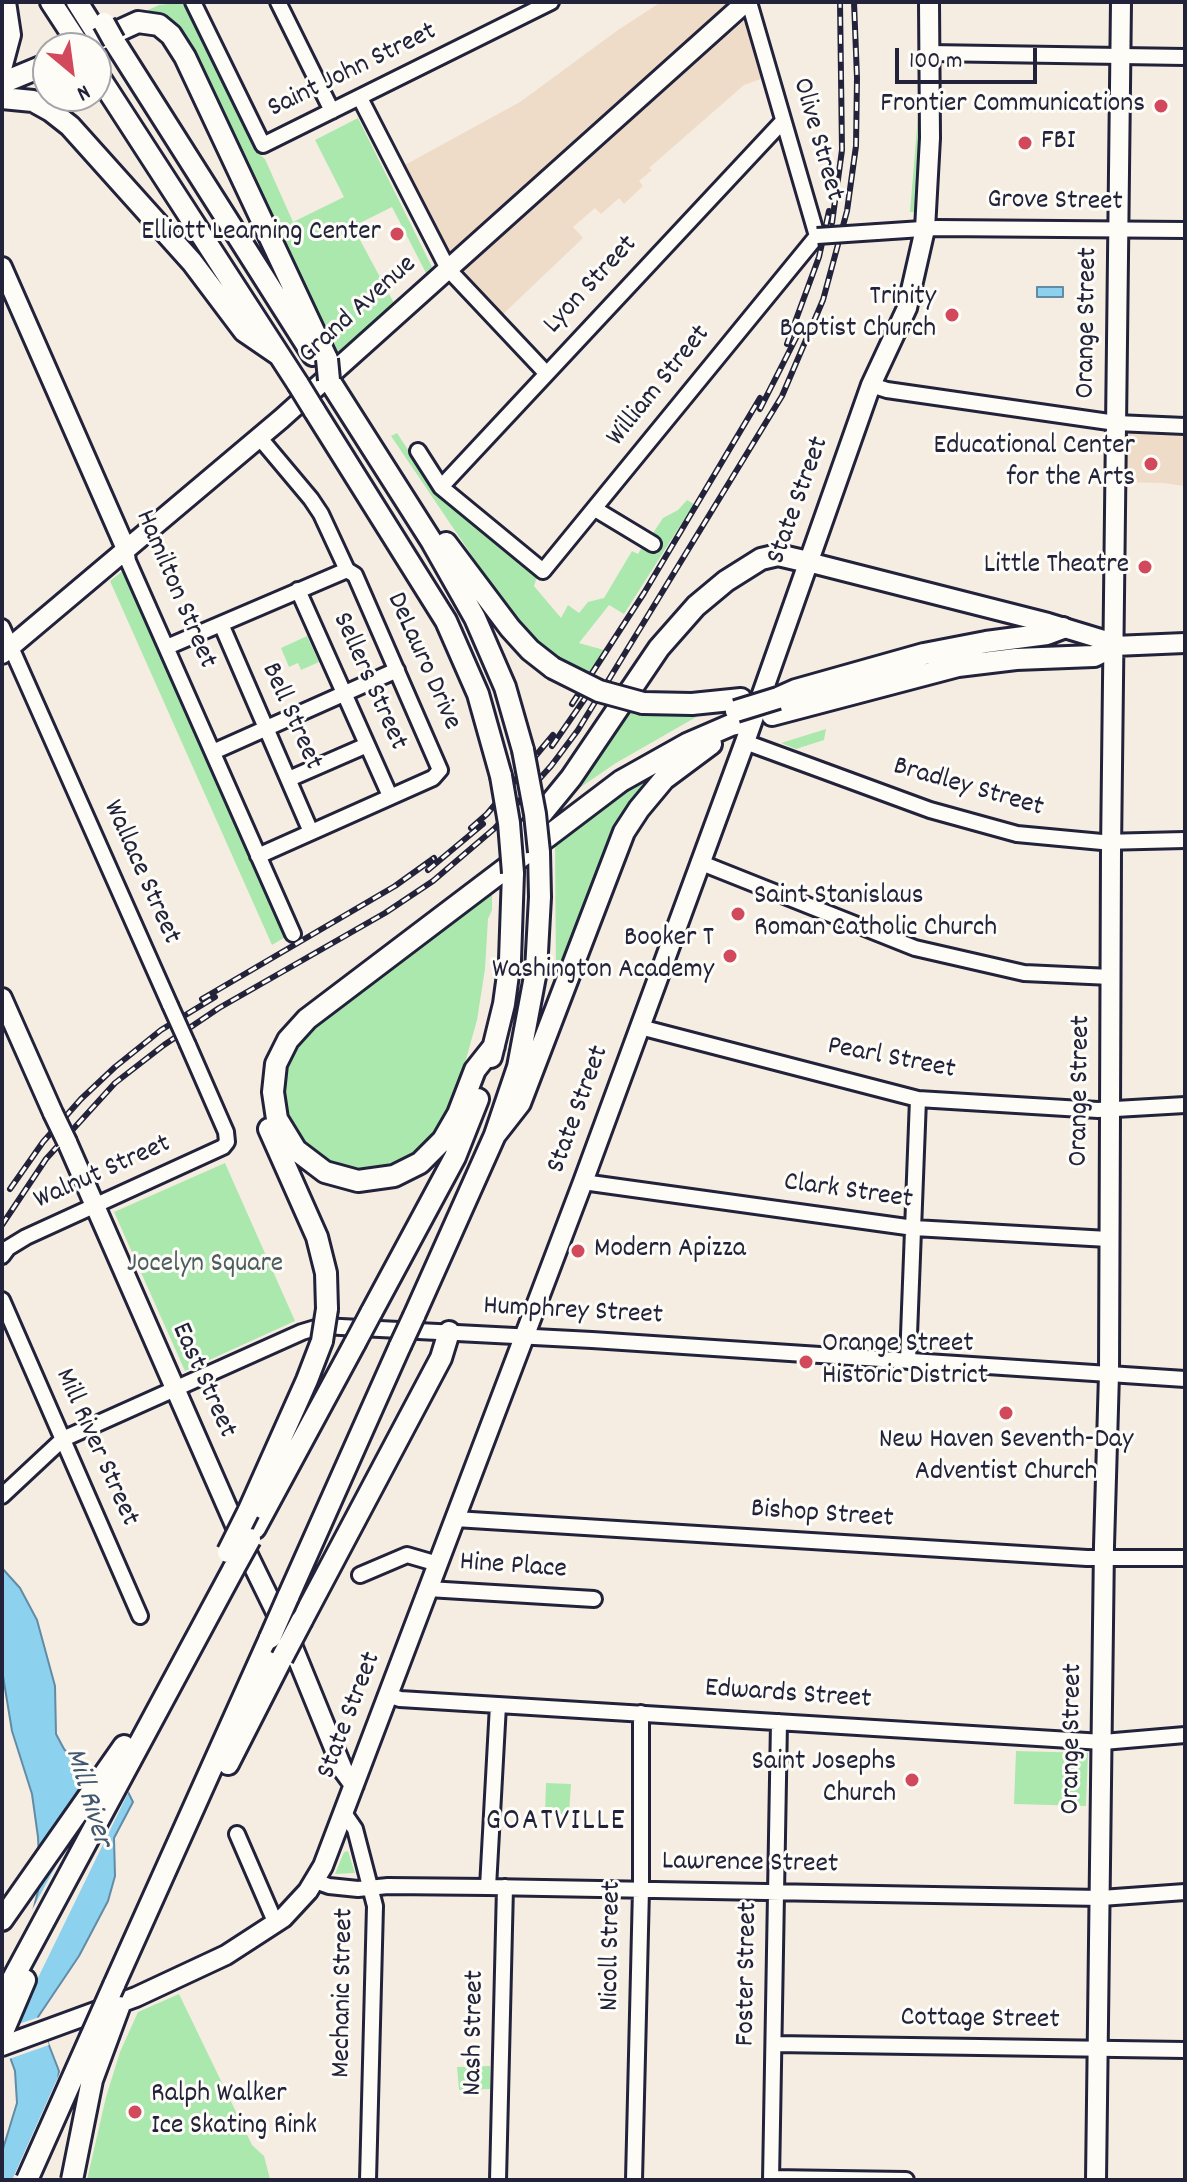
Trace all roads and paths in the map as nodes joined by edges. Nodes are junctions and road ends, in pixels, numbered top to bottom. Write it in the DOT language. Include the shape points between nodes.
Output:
graph roads {
  1 [pos="5,2"];
  2 [pos="51,2"];
  3 [pos="77,2"];
  4 [pos="91,2"];
  5 [pos="193,2"];
  6 [pos="278,2"];
  7 [pos="551,2"];
  8 [pos="748,2"];
  9 [pos="929,2"];
  10 [pos="1121,2"];
  11 [pos="71,32"];
  12 [pos="102,32"];
  13 [pos="103,32"];
  14 [pos="112,32"];
  15 [pos="112,51"];
  16 [pos="929,53"];
  17 [pos="1121,56"];
  18 [pos="1185,57"];
  19 [pos="2,65"];
  20 [pos="32,71"];
  21 [pos="2,83"];
  22 [pos="112,97"];
  23 [pos="2,98"];
  24 [pos="360,98"];
  25 [pos="332,111"];
  26 [pos="783,121"];
  27 [pos="925,229"];
  28 [pos="1118,230"];
  29 [pos="1185,230"];
  30 [pos="817,236"];
  31 [pos="448,269"];
  32 [pos="3,273"];
  33 [pos="279,355"];
  34 [pos="546,373"];
  35 [pos="328,374"];
  36 [pos="871,385"];
  37 [pos="1116,423"];
  38 [pos="1185,426"];
  39 [pos="259,437"];
  40 [pos="418,451"];
  41 [pos="441,487"];
  42 [pos="595,509"];
  43 [pos="414,514"];
  44 [pos="653,544"];
  45 [pos="126,549"];
  46 [pos="808,562"];
  47 [pos="347,570"];
  48 [pos="298,590"];
  49 [pos="221,624"];
  50 [pos="2,627"];
  51 [pos="1063,628"];
  52 [pos="1185,643"];
  53 [pos="1114,646"];
  54 [pos="167,647"];
  55 [pos="6,651"];
  56 [pos="397,670"];
  57 [pos="344,693"];
  58 [pos="781,698"];
  59 [pos="738,722"];
  60 [pos="266,728"];
  61 [pos="367,745"];
  62 [pos="213,752"];
  63 [pos="289,779"];
  64 [pos="390,796"];
  65 [pos="311,832"];
  66 [pos="1185,840"];
  67 [pos="1111,842"];
  68 [pos="517,844"];
  69 [pos="258,856"];
  70 [pos="699,862"];
  71 [pos="293,934"];
  72 [pos="1111,977"];
  73 [pos="2,998"];
  74 [pos="640,1027"];
  75 [pos="494,1046"];
  76 [pos="918,1099"];
  77 [pos="1185,1105"];
  78 [pos="1111,1109"];
  79 [pos="495,1135"];
  80 [pos="227,1142"];
  81 [pos="583,1182"];
  82 [pos="94,1206"];
  83 [pos="914,1228"];
  84 [pos="1108,1239"];
  85 [pos="2,1256"];
  86 [pos="2,1300"];
  87 [pos="449,1332"];
  88 [pos="525,1336"];
  89 [pos="908,1361"];
  90 [pos="1109,1374"];
  91 [pos="1185,1379"];
  92 [pos="175,1388"];
  93 [pos="63,1439"];
  94 [pos="2,1496"];
  95 [pos="455,1519"];
  96 [pos="252,1520"];
  97 [pos="1185,1558"];
  98 [pos="1104,1559"];
  99 [pos="438,1564"];
  100 [pos="360,1575"];
  101 [pos="428,1589"];
  102 [pos="594,1599"];
  103 [pos="140,1616"];
  104 [pos="388,1695"];
  105 [pos="498,1705"];
  106 [pos="641,1713"];
  107 [pos="779,1722"];
  108 [pos="1185,1735"];
  109 [pos="1103,1742"];
  110 [pos="112,1779"];
  111 [pos="354,1785"];
  112 [pos="199,1796"];
  113 [pos="344,1813"];
  114 [pos="237,1834"];
  115 [pos="315,1881"];
  116 [pos="488,1887"];
  117 [pos="505,1887"];
  118 [pos="371,1888"];
  119 [pos="641,1889"];
  120 [pos="776,1891"];
  121 [pos="1185,1892"];
  122 [pos="1101,1898"];
  123 [pos="6,1914"];
  124 [pos="276,1924"];
  125 [pos="27,1952"];
  126 [pos="119,1979"];
  127 [pos="2,1999"];
  128 [pos="3,2041"];
  129 [pos="774,2044"];
  130 [pos="1099,2049"];
  131 [pos="1185,2050"];
  132 [pos="771,2179"];
  133 [pos="27,2180"];
  134 [pos="72,2180"];
  135 [pos="368,2180"];
  136 [pos="498,2180"];
  137 [pos="634,2180"];
  138 [pos="906,2180"];
  139 [pos="1096,2180"];
  1 -- 19 [label="highway" via="10,35"];
  2 -- 11 [label="highway"];
  3 -- 12 [label="highway"];
  4 -- 13 [label="highway"];
  5 -- 25 [label="street, Saint John Street" via="263,145"];
  6 -- 25 [label="street"];
  7 -- 24 [label="street, Saint John Street"];
  8 -- 26 [label="street, Olive Street"];
  8 -- 31 [label="main road, Grand Avenue"];
  9 -- 16 [label="main road, State Street"];
  10 -- 17 [label="main road, Orange Street"];
  14 -- 35 [label="highway" via="142,22 159,25 174,38"];
  15 -- 35 [label="highway" via="123,74 167,125"];
  16 -- 17 [label="street"];
  16 -- 27 [label="main road, State Street"];
  17 -- 18 [label="street"];
  17 -- 28 [label="main road, Orange Street"];
  20 -- 21 [label="highway"];
  22 -- 33 [label="highway"];
  23 -- 33 [label="highway" via="33,101 70,126 192,262 244,331"];
  24 -- 25 [label="street, Saint John Street"];
  24 -- 31 [label="street"];
  26 -- 30 [label="street, Olive Street"];
  26 -- 34 [label="street, Lyon Street"];
  27 -- 28 [label="street, Grove Street"];
  27 -- 30 [label="street, Olive Street, bridge"];
  27 -- 36 [label="main road, State Street" via="907,308"];
  28 -- 29 [label="street, Grove Street"];
  28 -- 37 [label="main road, Orange Street"];
  30 -- 42 [label="street, William Street"];
  31 -- 34 [label="street"];
  31 -- 39 [label="main road, Grand Avenue"];
  32 -- 45 [label="main road, Hamilton Street"];
  33 -- 75 [label="highway, bridge" via="446,621 481,703 501,776 513,873 510,960"];
  34 -- 41 [label="street, Lyon Street"];
  35 -- 43 [label="highway"];
  36 -- 37 [label="street"];
  36 -- 46 [label="main road, State Street"];
  37 -- 38 [label="street"];
  37 -- 53 [label="main road, Orange Street"];
  39 -- 45 [label="main road, Grand Avenue"];
  39 -- 47 [label="street, DeLauro Drive" via="316,506"];
  40 -- 41 [label="street"];
  41 -- 42 [label="street, William Street" via="543,571"];
  42 -- 44 [label="street"];
  43 -- 59 [label="highway, bridge" via="438,533 510,628 553,668 599,691 643,703 682,705"];
  43 -- 79 [label="highway, bridge" via="458,585 505,687 535,814 539,926 530,1013"];
  45 -- 54 [label="street, Hamilton Street"];
  45 -- 55 [label="main road, Grand Avenue"];
  46 -- 51 [label="main road"];
  46 -- 59 [label="main road, State Street"];
  46 -- 68 [label="highway" via="782,555 761,559 696,606 659,648 571,778"];
  47 -- 48 [label="street"];
  47 -- 56 [label="street, DeLauro Drive" via="360,585"];
  48 -- 49 [label="street"];
  48 -- 57 [label="street, Sellers Street"];
  49 -- 54 [label="street"];
  49 -- 60 [label="street, Bell Street"];
  50 -- 55 [label="street, Wallace Street"];
  51 -- 53 [label="main road"];
  51 -- 58 [label="highway" via="924,654"];
  52 -- 53 [label="main road"];
  53 -- 58 [label="highway" via="1094,656 958,666"];
  53 -- 67 [label="main road, Orange Street"];
  54 -- 62 [label="street, Hamilton Street"];
  55 -- 80 [label="street, Wallace Street, bridge" via="170,1005"];
  56 -- 57 [label="street"];
  56 -- 64 [label="street, DeLauro Drive" via="440,770"];
  57 -- 60 [label="street"];
  57 -- 61 [label="street, Sellers Street"];
  58 -- 59 [label="highway, bridge"];
  59 -- 67 [label="street, Bradley Street" via="930,810 1034,837"];
  59 -- 68 [label="highway" via="696,727 644,753"];
  59 -- 70 [label="main road, State Street"];
  59 -- 75 [label="highway" via="663,756 610,788 301,1024 284,1045 275,1070 277,1119 296,1150 325,1172 358,1181 394,1176 420,1163 443,1140 475,1070"];
  59 -- 79 [label="highway" via="671,773 624,832 520,1103"];
  60 -- 62 [label="street"];
  60 -- 63 [label="street, Bell Street"];
  61 -- 63 [label="street"];
  61 -- 64 [label="street, Sellers Street"];
  62 -- 69 [label="street, Hamilton Street"];
  63 -- 65 [label="street, Bell Street"];
  64 -- 65 [label="street"];
  65 -- 69 [label="street"];
  66 -- 67 [label="street, Bradley Street"];
  67 -- 72 [label="main road, Orange Street"];
  68 -- 96 [label="highway, bridge" via="293,1017 269,1052 261,1086 263,1111 317,1237 327,1309 322,1341"];
  69 -- 71 [label="street, Hamilton Street"];
  70 -- 72 [label="street" via="915,948 1024,973"];
  70 -- 74 [label="main road, State Street"];
  72 -- 78 [label="main road, Orange Street"];
  73 -- 82 [label="main road, East Street, bridge"];
  74 -- 76 [label="street, Pearl Street"];
  74 -- 81 [label="main road, State Street"];
  75 -- 96 [label="highway, bridge" via="464,1138 355,1343"];
  76 -- 78 [label="street, Pearl Street"];
  76 -- 83 [label="street"];
  77 -- 78 [label="street, Pearl Street"];
  78 -- 84 [label="main road, Orange Street"];
  79 -- 112 [label="highway, bridge"];
  80 -- 82 [label="street, Walnut Street" via="218,1151"];
  81 -- 83 [label="street, Clark Street"];
  81 -- 88 [label="main road, State Street"];
  82 -- 85 [label="street, Walnut Street" via="16,1242"];
  82 -- 92 [label="main road, East Street"];
  83 -- 84 [label="street, Clark Street"];
  83 -- 89 [label="street"];
  84 -- 90 [label="main road, Orange Street"];
  86 -- 93 [label="street, Mill River Street"];
  87 -- 88 [label="street, Humphrey Street"];
  87 -- 92 [label="street, Humphrey Street" via="318,1327"];
  87 -- 112 [label="highway, bridge" via="441,1358 225,1770"];
  88 -- 89 [label="street, Humphrey Street"];
  88 -- 95 [label="main road, State Street"];
  89 -- 90 [label="street, Humphrey Street"];
  90 -- 91 [label="street, Humphrey Street"];
  90 -- 98 [label="main road, Orange Street"];
  92 -- 93 [label="street, Humphrey Street"];
  92 -- 111 [label="main road, East Street"];
  93 -- 94 [label="street, Humphrey Street"];
  93 -- 103 [label="street, Mill River Street"];
  95 -- 98 [label="street, Bishop Street"];
  95 -- 99 [label="main road, State Street"];
  96 -- 110 [label="highway, bridge" via="218,1574 214,1606 163,1701 138,1722"];
  97 -- 98 [label="street, Bishop Street"];
  98 -- 109 [label="main road, Orange Street"];
  99 -- 100 [label="street" via="407,1555"];
  99 -- 101 [label="main road, State Street"];
  101 -- 102 [label="street, Hine Place"];
  101 -- 104 [label="main road, State Street"];
  104 -- 105 [label="street, Edwards Street"];
  104 -- 111 [label="main road, State Street"];
  105 -- 106 [label="street, Edwards Street"];
  105 -- 116 [label="street"];
  106 -- 107 [label="street, Edwards Street"];
  106 -- 119 [label="street, Nicoll Street"];
  107 -- 109 [label="street, Edwards Street"];
  107 -- 120 [label="street, Foster Street"];
  108 -- 109 [label="street, Edwards Street"];
  109 -- 122 [label="main road, Orange Street"];
  110 -- 123 [label="highway"];
  110 -- 125 [label="highway"];
  111 -- 113 [label="main road, State Street"];
  112 -- 126 [label="highway"];
  113 -- 115 [label="main road, State Street"];
  113 -- 118 [label="street, Mechanic Street" via="355,1829"];
  114 -- 124 [label="street"];
  115 -- 118 [label="street, Lawrence Street"];
  115 -- 124 [label="main road, State Street"];
  116 -- 117 [label="street, Lawrence Street"];
  116 -- 118 [label="street, Lawrence Street"];
  117 -- 119 [label="street, Lawrence Street"];
  117 -- 136 [label="street, Nash Street"];
  118 -- 135 [label="street, Mechanic Street" via="375,1906"];
  119 -- 120 [label="street, Lawrence Street"];
  119 -- 137 [label="street, Nicoll Street"];
  120 -- 122 [label="street, Lawrence Street"];
  120 -- 129 [label="street, Foster Street"];
  121 -- 122 [label="street, Lawrence Street"];
  122 -- 130 [label="main road, Orange Street"];
  124 -- 128 [label="main road, State Street" via="202,1968 136,1997"];
  125 -- 127 [label="highway"];
  125 -- 128 [label="highway" via="25,1982"];
  126 -- 133 [label="highway, bridge"];
  126 -- 134 [label="highway, bridge" via="120,2003 98,2059"];
  129 -- 130 [label="street, Cottage Street"];
  129 -- 132 [label="street, Foster Street"];
  130 -- 131 [label="street, Cottage Street"];
  130 -- 139 [label="main road, Orange Street"];
  132 -- 138 [label="street"];
}
